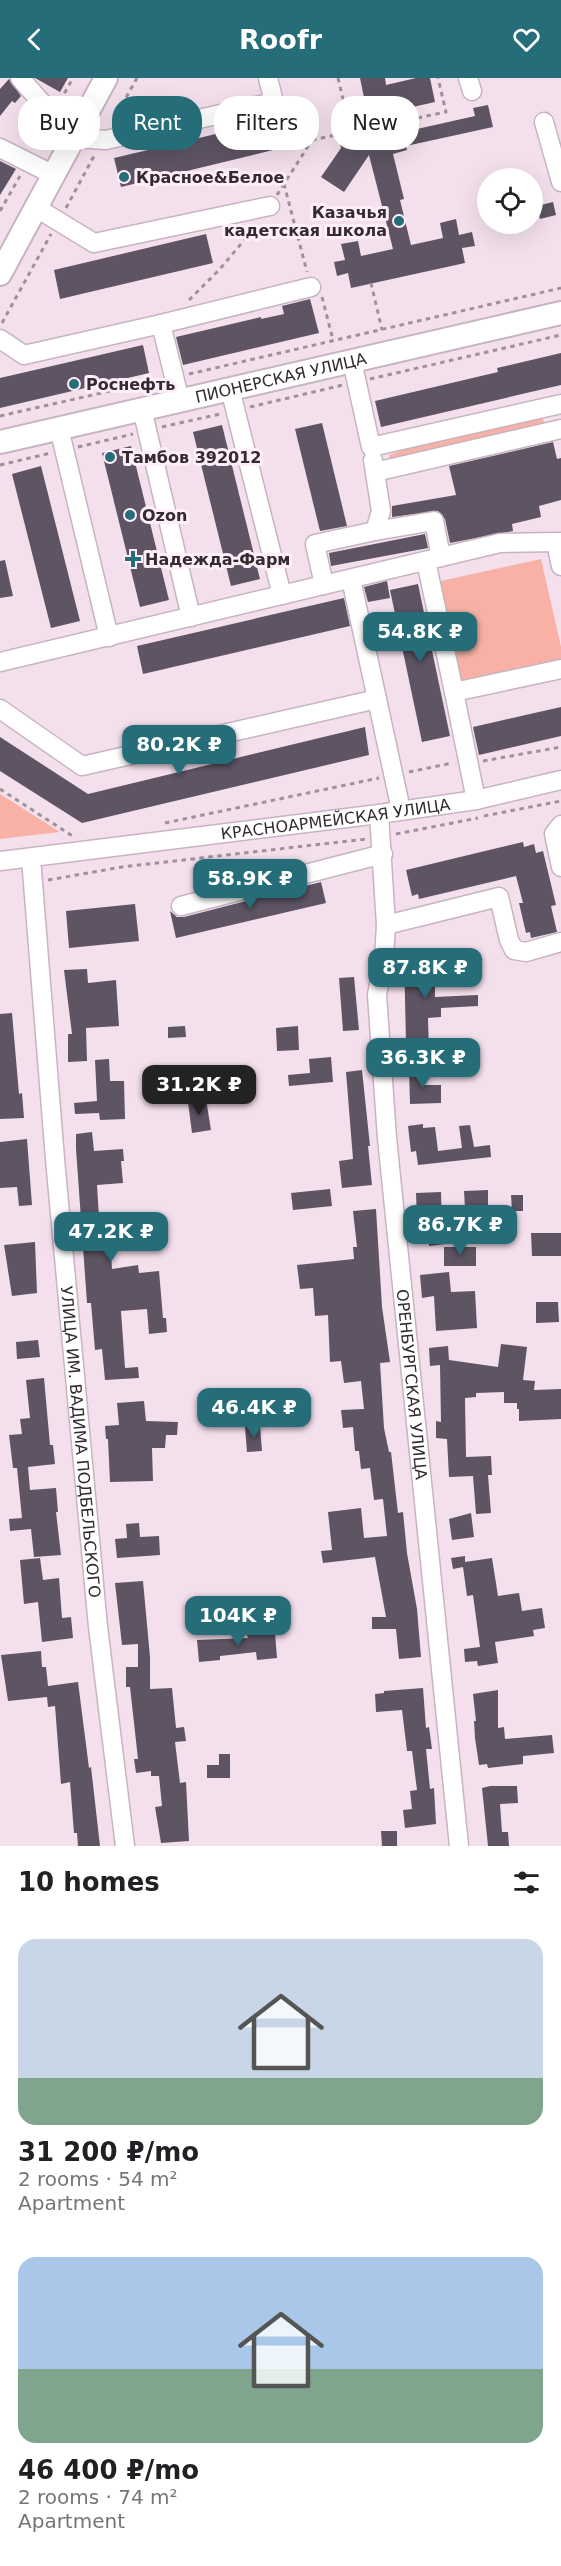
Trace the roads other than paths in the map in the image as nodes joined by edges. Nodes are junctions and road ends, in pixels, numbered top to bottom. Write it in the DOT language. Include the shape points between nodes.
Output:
graph roads {
  1 [pos="20,78"];
  2 [pos="106,78"];
  3 [pos="268,78"];
  4 [pos="36,96"];
  5 [pos="96,96"];
  6 [pos="544,122"];
  7 [pos="100,140"];
  8 [pos="0,148"];
  9 [pos="66,150"];
  10 [pos="52,174"];
  11 [pos="561,182"];
  12 [pos="270,206"];
  13 [pos="35,207"];
  14 [pos="3,262"];
  15 [pos="311,287"];
  16 [pos="561,313"];
  17 [pos="161,324"];
  18 [pos="0,339"];
  19 [pos="354,372"];
  20 [pos="234,400"];
  21 [pos="180,401"];
  22 [pos="561,404"];
  23 [pos="144,420"];
  24 [pos="561,429"];
  25 [pos="62,439"];
  26 [pos="0,442"];
  27 [pos="371,447"];
  28 [pos="375,472"];
  29 [pos="375,531"];
  30 [pos="559,543"];
  31 [pos="433,559"];
  32 [pos="561,566"];
  33 [pos="351,579"];
  34 [pos="324,585"];
  35 [pos="282,595"];
  36 [pos="191,617"];
  37 [pos="109,637"];
  38 [pos="0,662"];
  39 [pos="561,669"];
  40 [pos="454,692"];
  41 [pos="377,699"];
  42 [pos="0,709"];
  43 [pos="561,780"];
  44 [pos="476,800"];
  45 [pos="401,810"];
  46 [pos="379,814"];
  47 [pos="561,825"];
  48 [pos="382,846"];
  49 [pos="31,858"];
  50 [pos="0,861"];
  51 [pos="561,867"];
  52 [pos="181,906"];
  53 [pos="386,925"];
  54 [pos="561,942"];
  55 [pos="125,1846"];
  56 [pos="459,1846"];
  1 -- 4 [label="street"];
  2 -- 5 [label="main road"];
  3 -- 7 [label="street" via="274,102"];
  6 -- 11 [label="street"];
  8 -- 10 [label="street"];
  9 -- 10 [label="main road"];
  10 -- 13 [label="main road"];
  12 -- 13 [label="street" via="94,243"];
  13 -- 14 [label="main road"];
  15 -- 17 [label="street"];
  16 -- 19 [label="main road, ПИОНЕРСКАЯ УЛИЦА"];
  17 -- 18 [label="street" via="24,355"];
  17 -- 21 [label="street"];
  19 -- 20 [label="main road, ПИОНЕРСКАЯ УЛИЦА"];
  19 -- 27 [label="street"];
  20 -- 21 [label="main road, ПИОНЕРСКАЯ УЛИЦА"];
  20 -- 35 [label="street"];
  21 -- 23 [label="main road, ПИОНЕРСКАЯ УЛИЦА"];
  22 -- 27 [label="street"];
  23 -- 25 [label="main road, ПИОНЕРСКАЯ УЛИЦА"];
  23 -- 36 [label="street"];
  24 -- 28 [label="street"];
  25 -- 26 [label="main road, ПИОНЕРСКАЯ УЛИЦА"];
  25 -- 37 [label="street"];
  27 -- 28 [label="street"];
  28 -- 29 [label="street" via="381,511"];
  29 -- 31 [label="street" via="434,521"];
  29 -- 34 [label="street" via="315,544"];
  30 -- 31 [label="street" via="500,543"];
  30 -- 32 [label="street"];
  31 -- 33 [label="street"];
  31 -- 40 [label="street"];
  33 -- 34 [label="street"];
  33 -- 41 [label="street"];
  34 -- 35 [label="street"];
  35 -- 36 [label="street"];
  36 -- 37 [label="street"];
  37 -- 38 [label="street"];
  39 -- 40 [label="street"];
  40 -- 44 [label="street"];
  41 -- 42 [label="street" via="82,766"];
  41 -- 45 [label="street"];
  43 -- 44 [label="street, КРАСНОАРМЕЙСКАЯ УЛИЦА"];
  44 -- 45 [label="street, КРАСНОАРМЕЙСКАЯ УЛИЦА"];
  45 -- 46 [label="street, КРАСНОАРМЕЙСКАЯ УЛИЦА"];
  46 -- 48 [label="street, ОРЕНБУРГСКАЯ УЛИЦА"];
  46 -- 49 [label="street, КРАСНОАРМЕЙСКАЯ УЛИЦА"];
  47 -- 51 [label="street" via="554,834"];
  48 -- 52 [label="street"];
  48 -- 53 [label="street, ОРЕНБУРГСКАЯ УЛИЦА"];
  49 -- 50 [label="street, КРАСНОАРМЕЙСКАЯ УЛИЦА"];
  49 -- 55 [label="street, УЛИЦА ИМ. ВАДИМА ПОДБЕЛЬСКОГО" via="98,1627"];
  53 -- 54 [label="street" via="499,897 508,940 514,950"];
  53 -- 56 [label="street, ОРЕНБУРГСКАЯ УЛИЦА" via="377,995 387,1138"];
}
